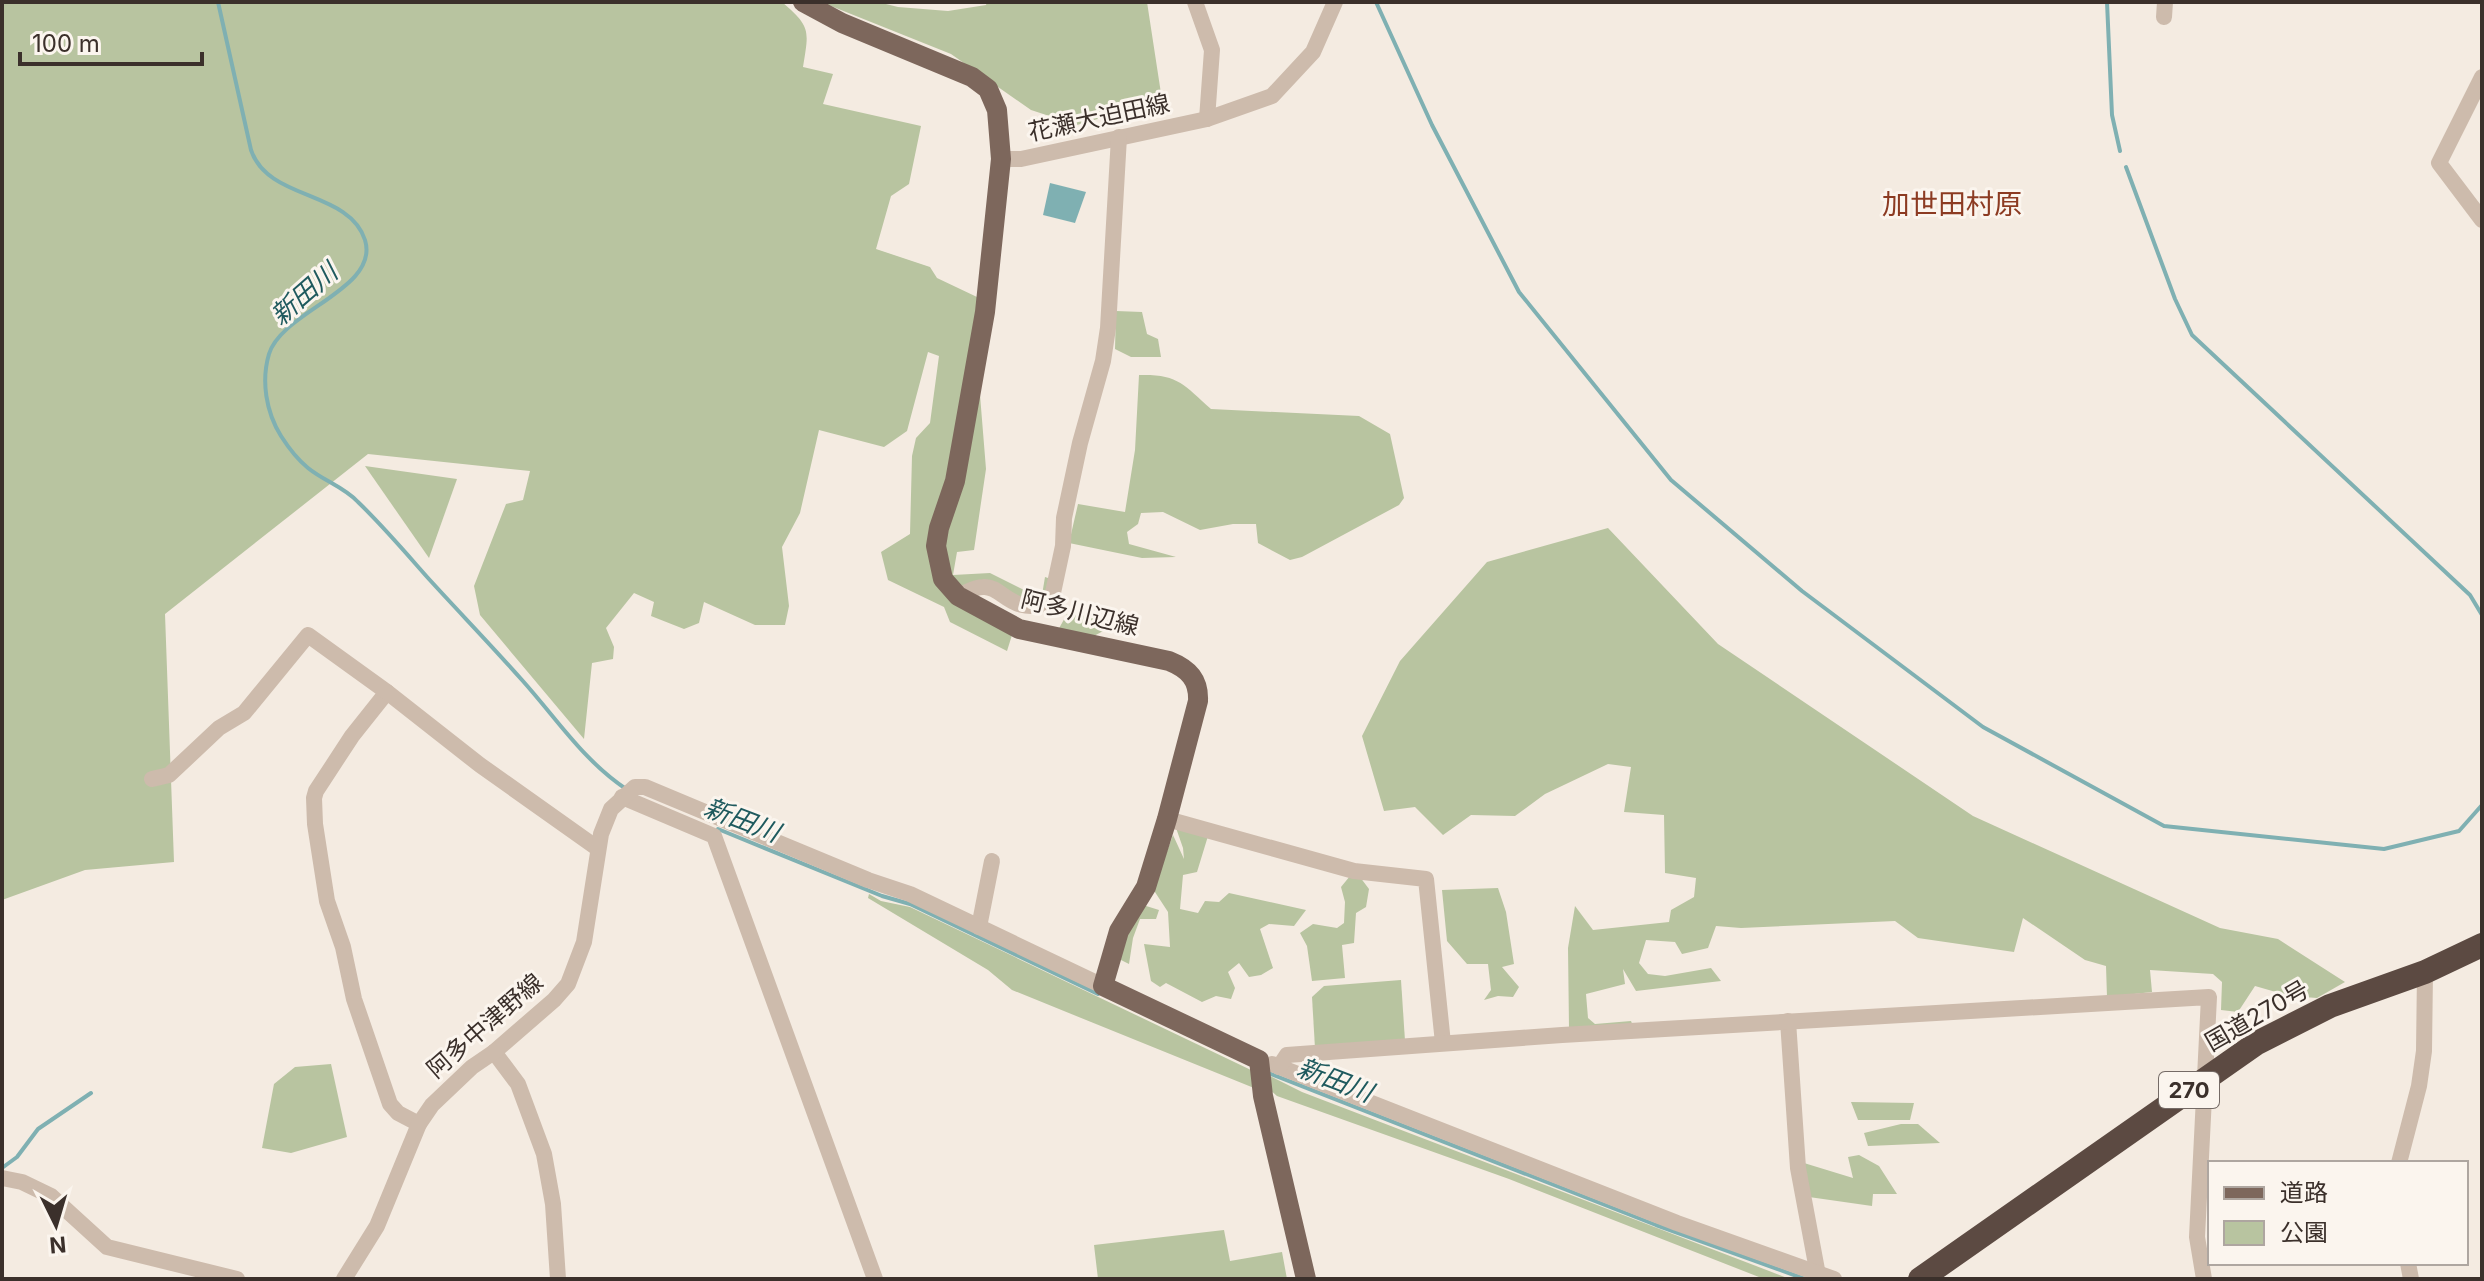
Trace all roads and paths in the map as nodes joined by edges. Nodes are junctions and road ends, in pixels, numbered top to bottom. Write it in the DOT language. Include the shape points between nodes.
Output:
graph roads {
  1 [pos="803,2"];
  2 [pos="1197,2"];
  3 [pos="1335,2"];
  4 [pos="2482,77"];
  5 [pos="1207,119"];
  6 [pos="1119,137"];
  7 [pos="1001,159"];
  8 [pos="2482,220"];
  9 [pos="958,596"];
  10 [pos="387,692"];
  11 [pos="152,779"];
  12 [pos="627,794"];
  13 [pos="1167,819"];
  14 [pos="597,848"];
  15 [pos="992,861"];
  16 [pos="979,927"];
  17 [pos="2482,945"];
  18 [pos="2425,972"];
  19 [pos="1103,986"];
  20 [pos="1788,1021"];
  21 [pos="1443,1043"];
  22 [pos="494,1052"];
  23 [pos="1264,1066"];
  24 [pos="2206,1078"];
  25 [pos="419,1124"];
  26 [pos="2400,1161"];
  27 [pos="2,1178"];
  28 [pos="1826,1277"];
  29 [pos="237,1279"];
  30 [pos="344,1279"];
  31 [pos="558,1279"];
  32 [pos="875,1279"];
  33 [pos="1306,1279"];
  34 [pos="1920,1279"];
  35 [pos="2204,1279"];
  1 -- 7 [label="main road" via="972,77 988,89 997,110"];
  2 -- 5 [label="street, 花瀬大迫田線" via="1212,50"];
  3 -- 5 [label="street, 花瀬大迫田線" via="1313,52 1272,96"];
  4 -- 8 [label="street" via="2439,163"];
  5 -- 6 [label="street, 花瀬大迫田線"];
  6 -- 7 [label="street, 花瀬大迫田線"];
  6 -- 9 [label="street" via="1108,328 1064,518 1051,602 1024,606 981,586"];
  7 -- 9 [label="main road" via="985,312 955,481 936,546 943,579"];
  9 -- 13 [label="main road, 阿多川辺線" via="1019,629 1169,661 1192,675 1198,701"];
  10 -- 11 [label="street" via="308,635 244,713 219,728 169,775"];
  10 -- 14 [label="street"];
  10 -- 25 [label="street" via="316,791 315,824 327,901 390,1104"];
  12 -- 14 [label="street, 阿多中津野線" via="607,818"];
  12 -- 16 [label="street" via="645,787"];
  12 -- 32 [label="street" via="714,836"];
  13 -- 19 [label="main road, 阿多川辺線" via="1146,887 1119,931"];
  13 -- 21 [label="street" via="1354,871 1426,879"];
  14 -- 22 [label="street, 阿多中津野線" via="584,942 568,984"];
  15 -- 16 [label="street"];
  16 -- 19 [label="street"];
  17 -- 18 [label="highway, 国道270号 / 270"];
  18 -- 24 [label="highway, 国道270号 / 270" via="2281,1029"];
  18 -- 26 [label="street" via="2424,1051"];
  19 -- 23 [label="main road"];
  20 -- 21 [label="street"];
  20 -- 24 [label="street" via="2209,997"];
  20 -- 28 [label="street" via="1798,1168"];
  21 -- 23 [label="street" via="1287,1055"];
  22 -- 25 [label="street, 阿多中津野線" via="454,1082"];
  22 -- 31 [label="street" via="518,1084 544,1154"];
  23 -- 28 [label="street"];
  23 -- 33 [label="main road"];
  24 -- 34 [label="highway, 国道270号 / 270"];
  24 -- 35 [label="street" via="2197,1237"];
  25 -- 30 [label="street, 阿多中津野線" via="377,1226"];
  27 -- 29 [label="street" via="51,1196 107,1247"];
}
